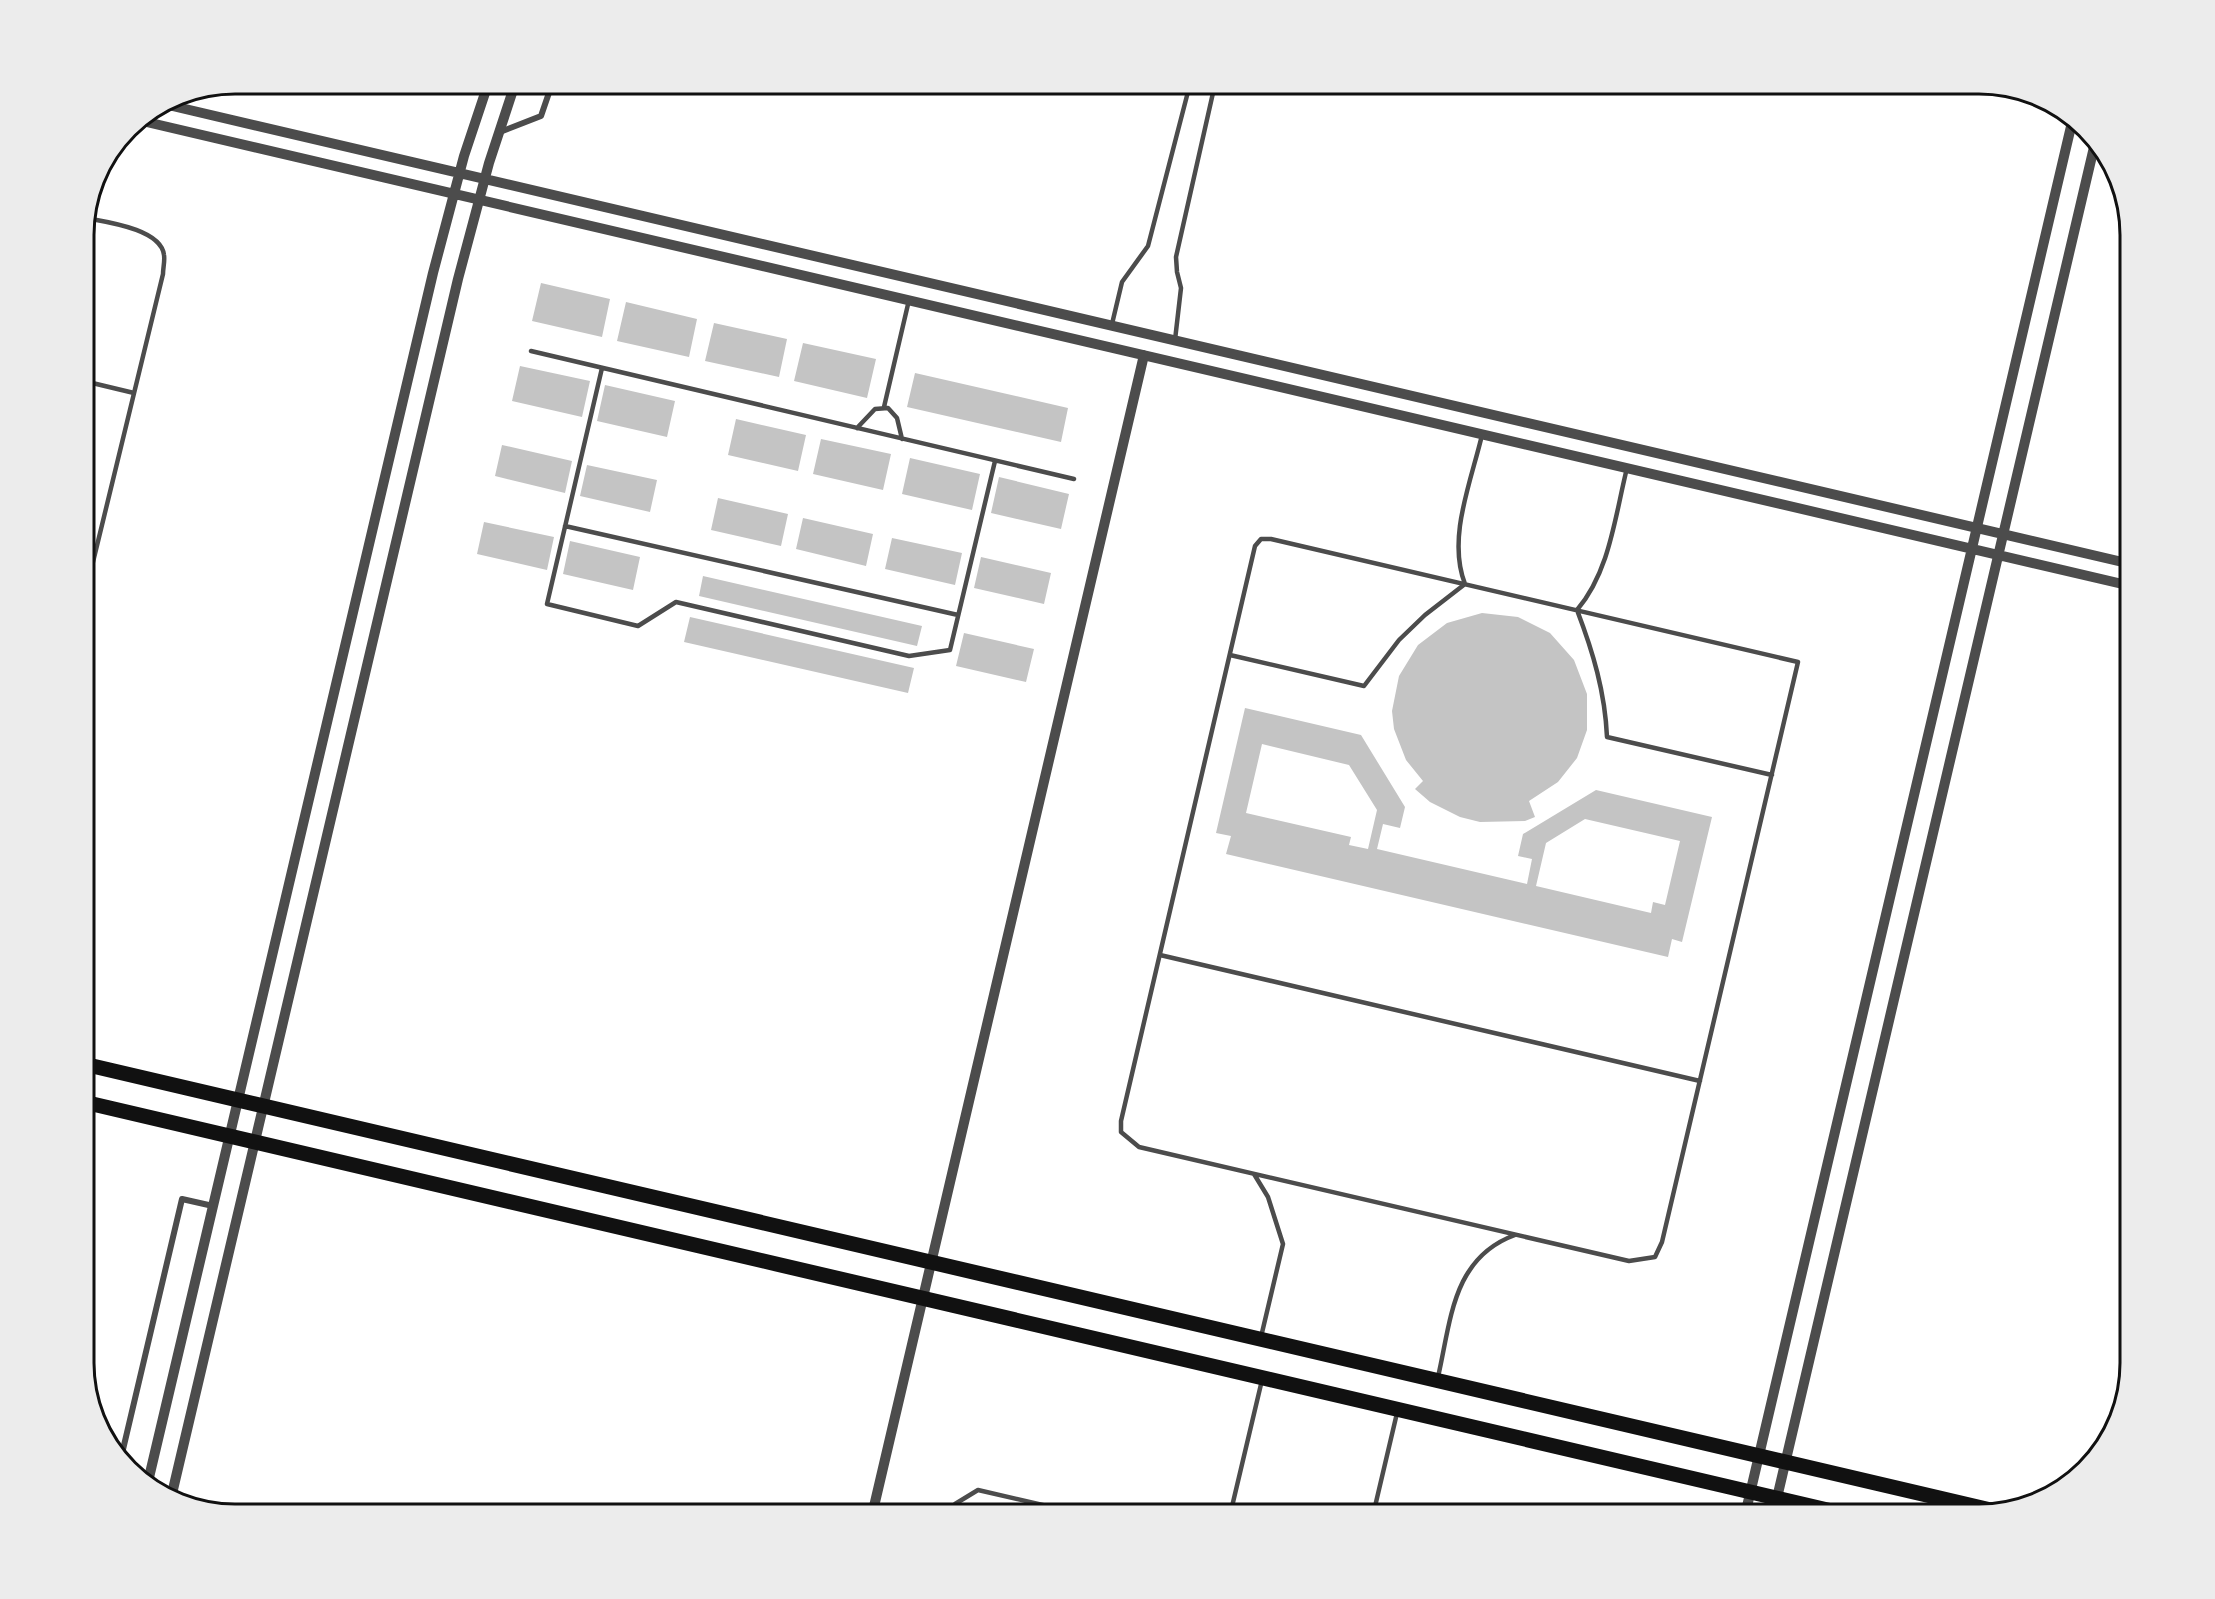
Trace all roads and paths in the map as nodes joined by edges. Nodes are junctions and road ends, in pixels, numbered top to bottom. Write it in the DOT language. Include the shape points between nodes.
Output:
graph roads {
  1 [pos="485,94"];
  2 [pos="512,94"];
  3 [pos="549,94"];
  4 [pos="1187,94"];
  5 [pos="1213,94"];
  6 [pos="177,107"];
  7 [pos="151,123"];
  8 [pos="2070,129"];
  9 [pos="499,132"];
  10 [pos="2093,152"];
  11 [pos="459,173"];
  12 [pos="485,179"];
  13 [pos="454,194"];
  14 [pos="479,200"];
  15 [pos="96,220"];
  16 [pos="909,300"];
  17 [pos="1112,325"];
  18 [pos="1175,340"];
  19 [pos="531,351"];
  20 [pos="1144,355"];
  21 [pos="602,368"];
  22 [pos="95,384"];
  23 [pos="134,393"];
  24 [pos="884,407"];
  25 [pos="857,428"];
  26 [pos="1482,434"];
  27 [pos="902,439"];
  28 [pos="995,461"];
  29 [pos="1627,468"];
  30 [pos="1074,480"];
  31 [pos="565,526"];
  32 [pos="1977,527"];
  33 [pos="2003,534"];
  34 [pos="1972,549"];
  35 [pos="95,554"];
  36 [pos="1998,555"];
  37 [pos="2120,561"];
  38 [pos="2120,583"];
  39 [pos="1466,584"];
  40 [pos="1577,610"];
  41 [pos="958,615"];
  42 [pos="1230,655"];
  43 [pos="1772,775"];
  44 [pos="1160,955"];
  45 [pos="95,1067"];
  46 [pos="1700,1081"];
  47 [pos="238,1100"];
  48 [pos="95,1105"];
  49 [pos="263,1106"];
  50 [pos="229,1136"];
  51 [pos="255,1142"];
  52 [pos="1254,1174"];
  53 [pos="213,1206"];
  54 [pos="1516,1235"];
  55 [pos="932,1261"];
  56 [pos="923,1298"];
  57 [pos="1260,1338"];
  58 [pos="1262,1378"];
  59 [pos="1437,1380"];
  60 [pos="1398,1409"];
  61 [pos="123,1448"];
  62 [pos="1759,1455"];
  63 [pos="1785,1462"];
  64 [pos="150,1475"];
  65 [pos="173,1490"];
  66 [pos="1751,1492"];
  67 [pos="1776,1498"];
  68 [pos="875,1504"];
  69 [pos="955,1504"];
  70 [pos="1038,1504"];
  71 [pos="1233,1504"];
  72 [pos="1376,1504"];
  73 [pos="1748,1504"];
  74 [pos="1775,1504"];
  75 [pos="1802,1504"];
  76 [pos="1965,1504"];
  1 -- 11 [label="street"];
  2 -- 9 [label="street"];
  3 -- 9 [label="street" via="541,116"];
  4 -- 17 [label="lane" via="1148,246 1122,282"];
  5 -- 18 [label="lane" via="1176,257 1181,288"];
  6 -- 11 [label="street"];
  7 -- 13 [label="street"];
  8 -- 32 [label="street"];
  9 -- 12 [label="street"];
  10 -- 33 [label="street"];
  11 -- 12 [label="street"];
  11 -- 13 [label="street"];
  12 -- 14 [label="street"];
  12 -- 17 [label="street"];
  13 -- 14 [label="street"];
  13 -- 47 [label="street"];
  14 -- 16 [label="street"];
  14 -- 49 [label="street"];
  15 -- 23 [label="lane" via="139,230 157,242 164,254 163,274"];
  16 -- 20 [label="street"];
  16 -- 24 [label="lane"];
  17 -- 18 [label="street"];
  18 -- 32 [label="street"];
  19 -- 21 [label="lane"];
  20 -- 26 [label="street"];
  20 -- 55 [label="street"];
  21 -- 25 [label="lane"];
  21 -- 31 [label="lane"];
  22 -- 23 [label="lane"];
  23 -- 35 [label="lane"];
  24 -- 25 [label="lane" via="868,413"];
  24 -- 27 [label="lane" via="893,412"];
  25 -- 27 [label="lane"];
  26 -- 29 [label="street"];
  26 -- 39 [label="lane" via="1459,537 1458,557"];
  27 -- 28 [label="lane"];
  28 -- 30 [label="lane"];
  28 -- 41 [label="lane"];
  29 -- 34 [label="street"];
  29 -- 40 [label="lane" via="1604,564 1594,587"];
  31 -- 41 [label="lane"];
  31 -- 41 [label="lane" via="547,604 638,626 676,602 909,656 950,650"];
  32 -- 33 [label="street"];
  32 -- 34 [label="street"];
  33 -- 36 [label="street"];
  33 -- 37 [label="street"];
  34 -- 36 [label="street"];
  34 -- 62 [label="street"];
  36 -- 38 [label="street"];
  36 -- 63 [label="street"];
  39 -- 40 [label="lane"];
  39 -- 42 [label="lane" via="1399,640 1364,686"];
  39 -- 42 [label="lane" via="1261,539 1255,546"];
  40 -- 43 [label="lane" via="1595,657 1607,736"];
  40 -- 43 [label="lane" via="1798,662"];
  42 -- 44 [label="lane"];
  43 -- 46 [label="lane"];
  44 -- 46 [label="lane"];
  44 -- 52 [label="lane" via="1121,1132 1138,1147"];
  45 -- 47 [label="main road"];
  46 -- 54 [label="lane" via="1662,1242 1655,1257 1629,1261"];
  47 -- 49 [label="main road"];
  47 -- 50 [label="street"];
  48 -- 50 [label="main road"];
  49 -- 51 [label="street"];
  49 -- 55 [label="main road"];
  50 -- 51 [label="main road"];
  50 -- 53 [label="street"];
  51 -- 56 [label="main road"];
  51 -- 65 [label="street"];
  52 -- 54 [label="lane"];
  52 -- 57 [label="lane" via="1268,1197 1282,1244"];
  53 -- 61 [label="street" via="182,1199"];
  53 -- 64 [label="street"];
  54 -- 59 [label="lane" via="1488,1248 1461,1281"];
  55 -- 56 [label="street"];
  55 -- 57 [label="main road"];
  56 -- 58 [label="main road"];
  56 -- 68 [label="street"];
  57 -- 59 [label="main road"];
  58 -- 60 [label="main road"];
  58 -- 71 [label="lane"];
  59 -- 62 [label="main road"];
  60 -- 66 [label="main road"];
  60 -- 72 [label="lane"];
  62 -- 63 [label="main road"];
  62 -- 66 [label="street"];
  63 -- 67 [label="street"];
  63 -- 76 [label="main road"];
  66 -- 67 [label="main road"];
  66 -- 73 [label="street"];
  67 -- 74 [label="street"];
  67 -- 75 [label="main road"];
  69 -- 70 [label="lane" via="978,1490"];
}
